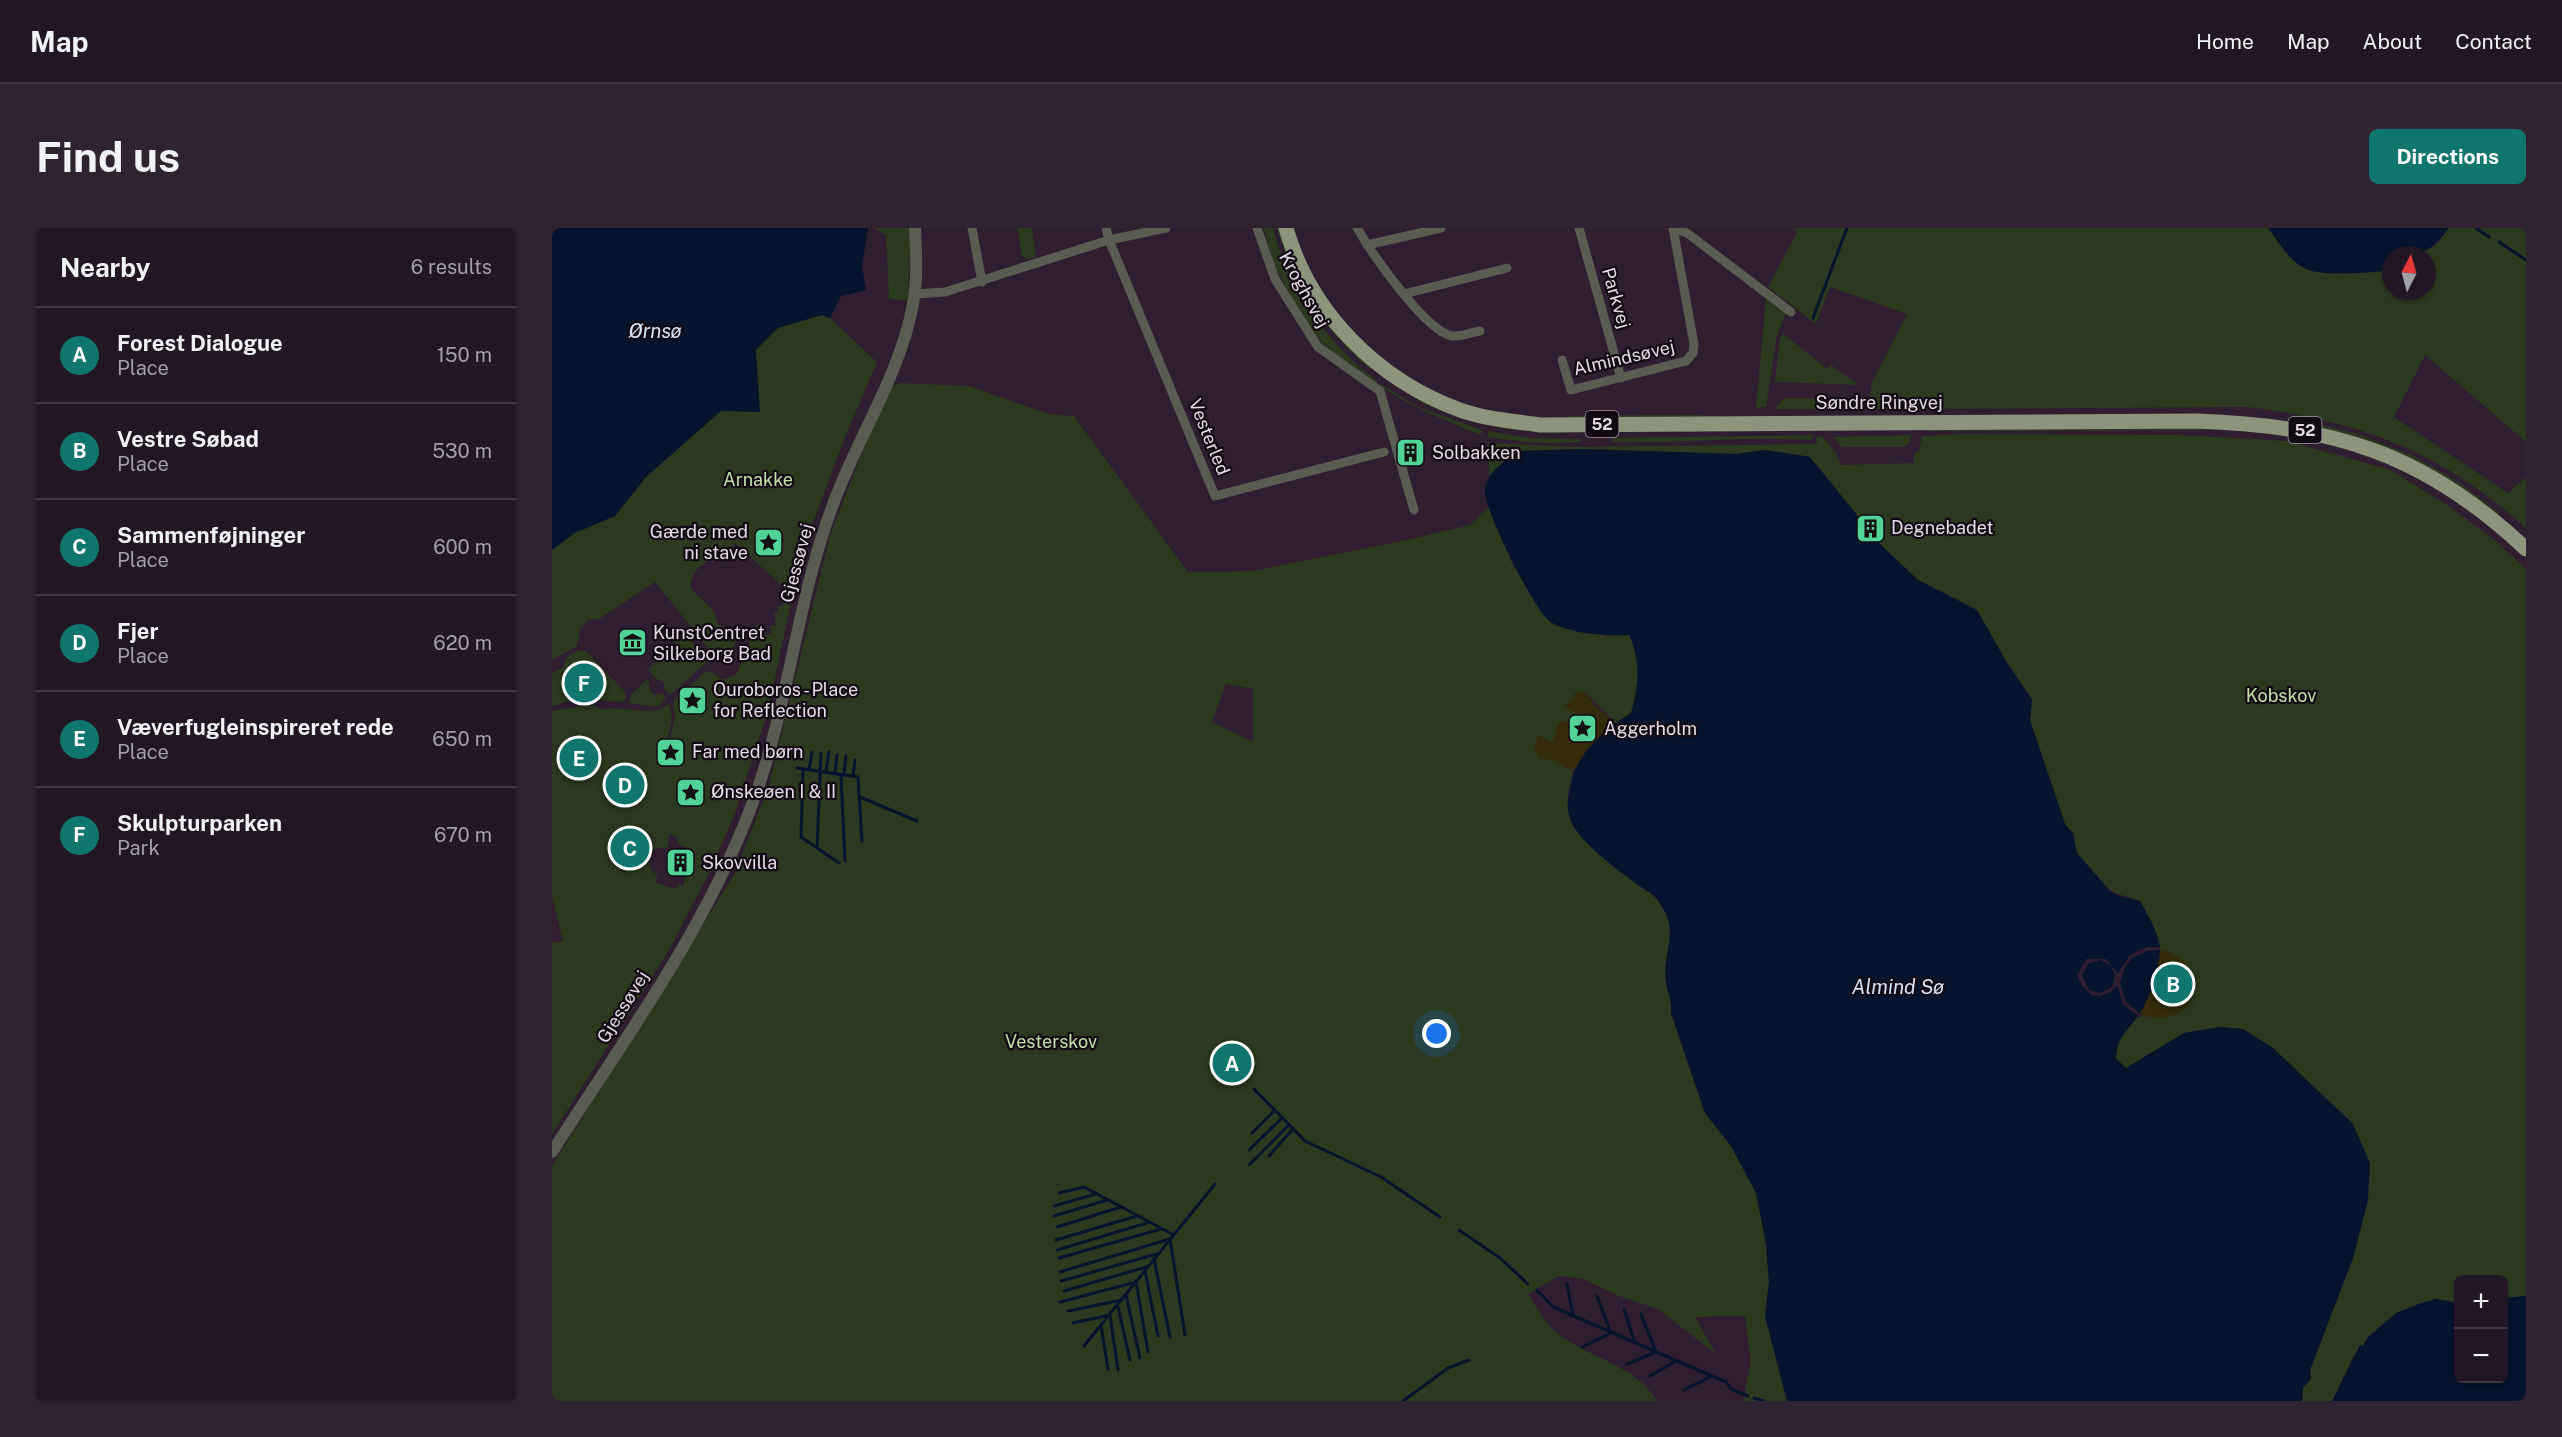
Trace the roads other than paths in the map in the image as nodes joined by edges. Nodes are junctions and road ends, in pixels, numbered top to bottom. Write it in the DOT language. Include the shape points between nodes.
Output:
graph roads {
  1 [pos="915,228"];
  2 [pos="972,228"];
  3 [pos="1106,228"];
  4 [pos="1166,228"];
  5 [pos="1257,228"];
  6 [pos="1286,228"];
  7 [pos="1357,228"];
  8 [pos="1441,228"];
  9 [pos="1579,228"];
  10 [pos="1673,228"];
  11 [pos="1109,240"];
  12 [pos="1367,245"];
  13 [pos="1507,268"];
  14 [pos="982,282"];
  15 [pos="915,294"];
  16 [pos="1404,294"];
  17 [pos="1791,312"];
  18 [pos="1480,331"];
  19 [pos="1562,360"];
  20 [pos="1621,378"];
  21 [pos="1384,452"];
  22 [pos="1414,510"];
  23 [pos="2526,549"];
  24 [pos="552,1152"];
  1 -- 15 [label="street, Gjessøvej"];
  2 -- 14 [label="street"];
  3 -- 11 [label="street, Vesterled"];
  4 -- 11 [label="street"];
  5 -- 22 [label="street, Kroghsvej" via="1275,279 1318,347 1380,391"];
  6 -- 23 [label="main road, Søndre Ringvej / 52" via="1305,276 1350,339 1403,382 1461,410 1540,425 2197,421 2297,429 2358,443 2437,479 2473,502"];
  7 -- 12 [label="street"];
  8 -- 12 [label="street"];
  9 -- 20 [label="street, Parkvej"];
  10 -- 17 [label="street" via="1693,237"];
  10 -- 20 [label="street, Almindsøvej" via="1694,344 1692,353 1686,361"];
  11 -- 14 [label="street"];
  11 -- 21 [label="street, Vesterled" via="1215,496"];
  12 -- 16 [label="street"];
  13 -- 16 [label="street"];
  14 -- 15 [label="street" via="945,292"];
  15 -- 24 [label="street, Gjessøvej" via="896,361 826,522 810,574 769,755 732,856 705,912"];
  16 -- 18 [label="street" via="1426,319 1452,336"];
  19 -- 20 [label="street, Almindsøvej" via="1571,390"];
}
